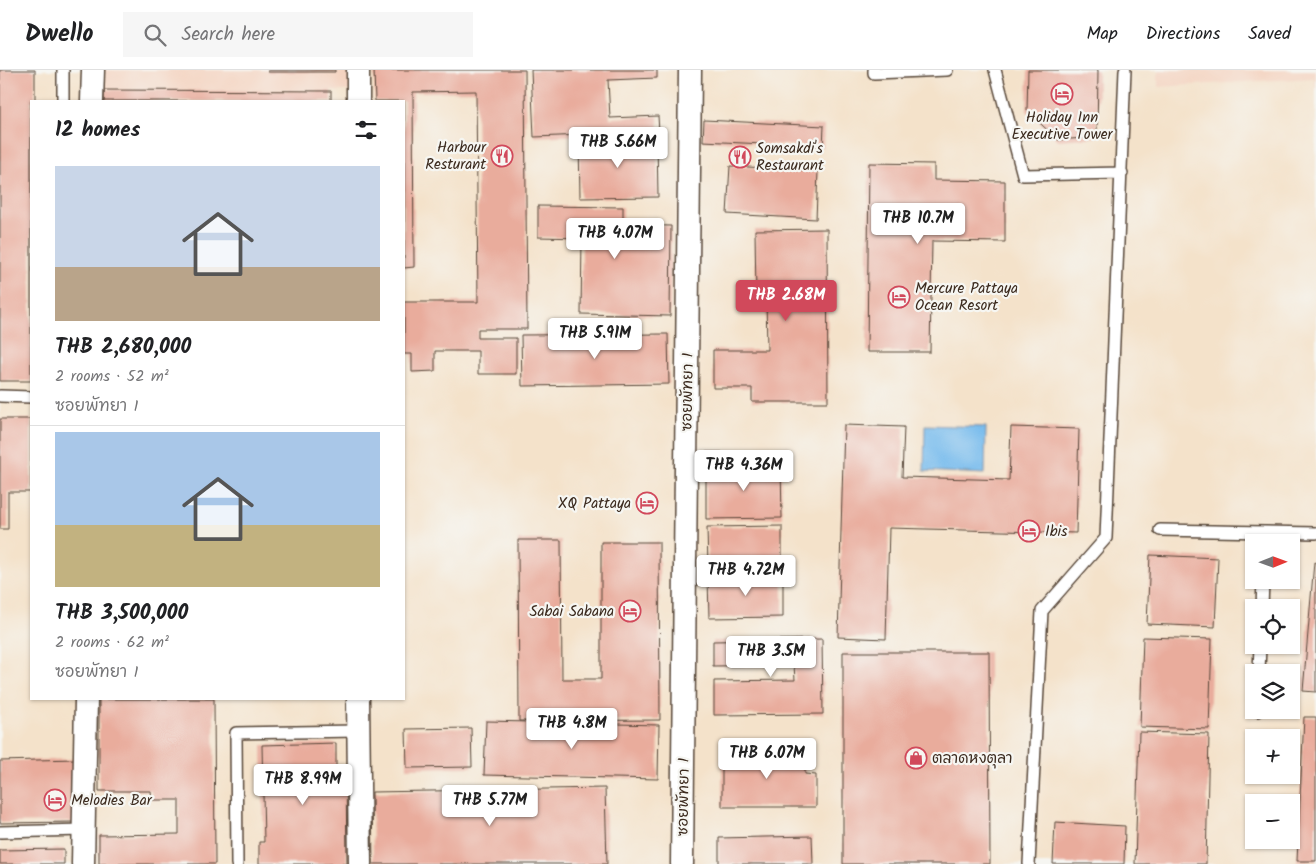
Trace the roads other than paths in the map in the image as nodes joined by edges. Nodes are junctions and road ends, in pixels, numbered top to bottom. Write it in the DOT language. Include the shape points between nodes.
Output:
graph roads {
  1 [pos="63,70"];
  2 [pos="93,70"];
  3 [pos="358,70"];
  4 [pos="690,70"];
  5 [pos="874,70"];
  6 [pos="947,70"];
  7 [pos="995,70"];
  8 [pos="1125,70"];
  9 [pos="63,100"];
  10 [pos="92,100"];
  11 [pos="358,100"];
  12 [pos="1122,173"];
  13 [pos="0,396"];
  14 [pos="30,397"];
  15 [pos="1160,530"];
  16 [pos="1316,533"];
  17 [pos="1300,534"];
  18 [pos="1245,536"];
  19 [pos="86,700"];
  20 [pos="358,700"];
  21 [pos="358,731"];
  22 [pos="84,830"];
  23 [pos="0,832"];
  24 [pos="83,864"];
  25 [pos="237,864"];
  26 [pos="360,864"];
  27 [pos="682,864"];
  28 [pos="1028,864"];
  1 -- 9 [label="lane"];
  2 -- 10 [label="street"];
  3 -- 11 [label="street"];
  4 -- 27 [label="street, ซอยพัทยา 1"];
  5 -- 6 [label="lane" via="874,73"];
  7 -- 12 [label="lane" via="1023,175"];
  8 -- 12 [label="lane"];
  12 -- 28 [label="lane" via="1106,538 1042,611"];
  13 -- 14 [label="lane"];
  15 -- 18 [label="lane"];
  16 -- 17 [label="lane"];
  19 -- 22 [label="street"];
  20 -- 21 [label="street"];
  21 -- 25 [label="lane" via="236,733"];
  21 -- 26 [label="street"];
  22 -- 23 [label="lane"];
  22 -- 24 [label="street"];
}
